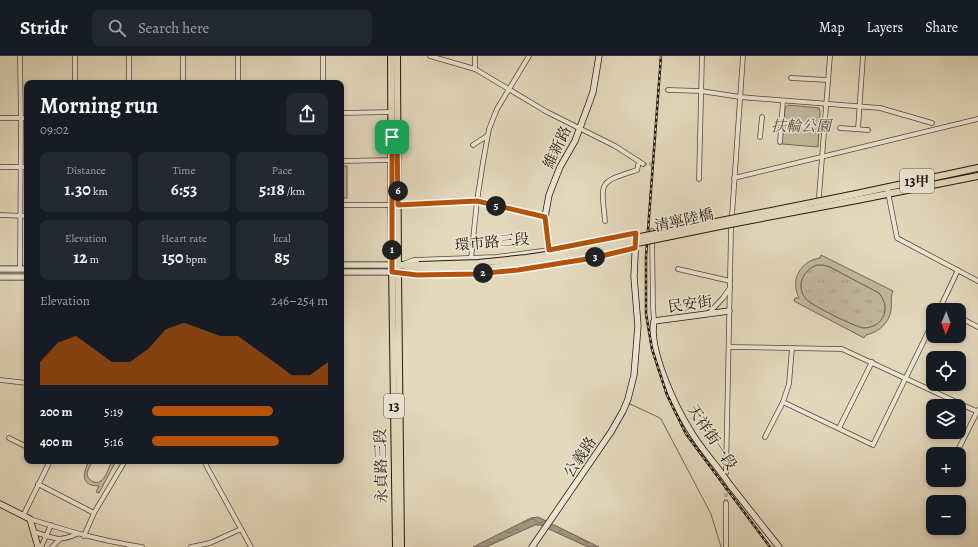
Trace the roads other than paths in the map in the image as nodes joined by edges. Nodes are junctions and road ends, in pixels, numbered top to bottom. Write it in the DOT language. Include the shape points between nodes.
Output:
graph roads {
  1 [pos="20,56"];
  2 [pos="75,56"];
  3 [pos="129,56"];
  4 [pos="182,56"];
  5 [pos="238,56"];
  6 [pos="323,56"];
  7 [pos="392,56"];
  8 [pos="397,56"];
  9 [pos="430,56"];
  10 [pos="475,56"];
  11 [pos="529,56"];
  12 [pos="599,56"];
  13 [pos="702,56"];
  14 [pos="742,56"];
  15 [pos="830,56"];
  16 [pos="863,56"];
  17 [pos="475,69"];
  18 [pos="792,78"];
  19 [pos="75,80"];
  20 [pos="129,80"];
  21 [pos="183,80"];
  22 [pos="238,80"];
  23 [pos="323,80"];
  24 [pos="828,80"];
  25 [pos="509,88"];
  26 [pos="668,90"];
  27 [pos="701,91"];
  28 [pos="740,97"];
  29 [pos="783,100"];
  30 [pos="826,104"];
  31 [pos="859,106"];
  32 [pos="392,112"];
  33 [pos="344,113"];
  34 [pos="762,117"];
  35 [pos="0,118"];
  36 [pos="21,118"];
  37 [pos="978,119"];
  38 [pos="932,123"];
  39 [pos="580,128"];
  40 [pos="840,128"];
  41 [pos="858,129"];
  42 [pos="868,130"];
  43 [pos="487,136"];
  44 [pos="395,137"];
  45 [pos="760,137"];
  46 [pos="780,142"];
  47 [pos="473,145"];
  48 [pos="821,158"];
  49 [pos="392,160"];
  50 [pos="344,161"];
  51 [pos="0,167"];
  52 [pos="20,167"];
  53 [pos="24,167"];
  54 [pos="978,168"];
  55 [pos="978,176"];
  56 [pos="699,178"];
  57 [pos="734,178"];
  58 [pos="887,187"];
  59 [pos="888,194"];
  60 [pos="819,196"];
  61 [pos="857,197"];
  62 [pos="477,201"];
  63 [pos="344,205"];
  64 [pos="395,205"];
  65 [pos="0,215"];
  66 [pos="21,216"];
  67 [pos="545,217"];
  68 [pos="605,221"];
  69 [pos="652,231"];
  70 [pos="636,233"];
  71 [pos="635,248"];
  72 [pos="549,250"];
  73 [pos="532,252"];
  74 [pos="471,259"];
  75 [pos="344,265"];
  76 [pos="534,267"];
  77 [pos="395,268"];
  78 [pos="0,269"];
  79 [pos="20,269"];
  80 [pos="24,269"];
  81 [pos="678,269"];
  82 [pos="958,270"];
  83 [pos="344,272"];
  84 [pos="0,277"];
  85 [pos="24,277"];
  86 [pos="730,281"];
  87 [pos="978,281"];
  88 [pos="730,287"];
  89 [pos="944,303"];
  90 [pos="729,311"];
  91 [pos="709,313"];
  92 [pos="654,321"];
  93 [pos="966,321"];
  94 [pos="978,327"];
  95 [pos="926,337"];
  96 [pos="729,347"];
  97 [pos="792,348"];
  98 [pos="872,362"];
  99 [pos="906,378"];
  100 [pos="0,380"];
  101 [pos="24,383"];
  102 [pos="783,402"];
  103 [pos="978,411"];
  104 [pos="839,428"];
  105 [pos="765,437"];
  106 [pos="9,438"];
  107 [pos="24,446"];
  108 [pos="960,447"];
  109 [pos="48,464"];
  110 [pos="123,464"];
  111 [pos="206,464"];
  112 [pos="724,474"];
  113 [pos="38,484"];
  114 [pos="726,503"];
  115 [pos="0,504"];
  116 [pos="94,513"];
  117 [pos="23,516"];
  118 [pos="30,519"];
  119 [pos="50,525"];
  120 [pos="241,529"];
  121 [pos="34,532"];
  122 [pos="77,534"];
  123 [pos="46,535"];
  124 [pos="84,536"];
  125 [pos="59,540"];
  126 [pos="39,547"];
  127 [pos="52,547"];
  128 [pos="142,547"];
  129 [pos="191,547"];
  130 [pos="251,547"];
  131 [pos="396,547"];
  132 [pos="401,547"];
  133 [pos="532,547"];
  134 [pos="726,547"];
  135 [pos="779,547"];
  1 -- 36 [label="street"];
  2 -- 19 [label="street"];
  3 -- 20 [label="street"];
  4 -- 21 [label="street"];
  5 -- 22 [label="street"];
  6 -- 23 [label="street"];
  7 -- 32 [label="main road, 13"];
  8 -- 44 [label="main road, 13"];
  9 -- 17 [label="street"];
  10 -- 17 [label="street"];
  11 -- 25 [label="street"];
  12 -- 39 [label="street, 維新路" via="593,92"];
  13 -- 27 [label="street"];
  14 -- 28 [label="street"];
  15 -- 24 [label="street"];
  16 -- 31 [label="street"];
  17 -- 25 [label="street"];
  18 -- 24 [label="street"];
  24 -- 30 [label="street"];
  25 -- 39 [label="street" via="547,112"];
  25 -- 43 [label="street" via="497,109"];
  26 -- 27 [label="street"];
  27 -- 28 [label="street"];
  27 -- 56 [label="street"];
  28 -- 29 [label="street"];
  28 -- 57 [label="street"];
  29 -- 30 [label="street"];
  29 -- 46 [label="street"];
  30 -- 31 [label="street"];
  30 -- 48 [label="street"];
  31 -- 38 [label="street" via="880,108"];
  31 -- 41 [label="street"];
  32 -- 33 [label="street"];
  32 -- 44 [label="main road, 13"];
  34 -- 45 [label="street"];
  35 -- 36 [label="street"];
  36 -- 52 [label="street"];
  37 -- 48 [label="street"];
  39 -- 67 [label="street, 維新路" via="553,183"];
  39 -- 68 [label="street" via="641,163 637,170 609,179 604,184 602,190"];
  40 -- 41 [label="street"];
  41 -- 42 [label="street"];
  43 -- 47 [label="street"];
  43 -- 62 [label="street"];
  44 -- 49 [label="main road, 13"];
  44 -- 64 [label="main road, 13"];
  48 -- 57 [label="street"];
  48 -- 60 [label="street"];
  49 -- 50 [label="street"];
  49 -- 64 [label="main road, 13"];
  51 -- 52 [label="street"];
  52 -- 53 [label="street"];
  52 -- 66 [label="street"];
  54 -- 58 [label="main road, 13甲"];
  55 -- 59 [label="main road, 13甲"];
  57 -- 86 [label="street"];
  58 -- 59 [label="street"];
  58 -- 61 [label="main road, 13甲"];
  59 -- 61 [label="main road, 13甲"];
  59 -- 82 [label="street" via="897,238"];
  61 -- 77 [label="main road, 清寧陸橋 / 13甲, bridge" via="560,253 478,263"];
  62 -- 64 [label="street"];
  62 -- 67 [label="street"];
  62 -- 74 [label="street"];
  63 -- 64 [label="street"];
  64 -- 77 [label="main road, 13"];
  65 -- 66 [label="street"];
  66 -- 79 [label="street"];
  67 -- 72 [label="street, 維新路"];
  69 -- 92 [label="street, 天祥街一段"];
  70 -- 71 [label="street"];
  70 -- 72 [label="street, 環市路三段"];
  71 -- 76 [label="street, 環市路三段" via="593,258"];
  71 -- 133 [label="street, 公義路" via="634,282 638,320 634,375 628,399 611,432"];
  72 -- 73 [label="street, 環市路三段"];
  73 -- 74 [label="street, 環市路三段"];
  73 -- 76 [label="street"];
  74 -- 77 [label="street, 環市路三段" via="414,260"];
  75 -- 77 [label="street"];
  76 -- 77 [label="street, 環市路三段" via="458,275 417,275"];
  77 -- 83 [label="street"];
  77 -- 131 [label="main road, 永貞路三段 / 13"];
  77 -- 132 [label="main road, 永貞路三段 / 13"];
  78 -- 79 [label="street"];
  79 -- 80 [label="street"];
  81 -- 86 [label="street, 民安街"];
  82 -- 87 [label="street"];
  82 -- 89 [label="street"];
  84 -- 85 [label="street"];
  86 -- 88 [label="street"];
  88 -- 90 [label="street"];
  88 -- 91 [label="street"];
  90 -- 91 [label="street, 民安街"];
  90 -- 96 [label="street"];
  91 -- 92 [label="street, 民安街"];
  92 -- 112 [label="street, 天祥街一段" via="653,334 658,359 668,387 691,432"];
  93 -- 94 [label="street"];
  95 -- 99 [label="street"];
  96 -- 97 [label="street"];
  96 -- 112 [label="street"];
  97 -- 98 [label="street" via="842,348"];
  97 -- 102 [label="street" via="789,384"];
  98 -- 99 [label="street"];
  98 -- 104 [label="street"];
  99 -- 103 [label="street"];
  99 -- 104 [label="street" via="873,445"];
  100 -- 101 [label="street"];
  102 -- 104 [label="street"];
  102 -- 105 [label="street"];
  103 -- 108 [label="street"];
  106 -- 107 [label="street"];
  109 -- 113 [label="street"];
  110 -- 116 [label="street"];
  111 -- 120 [label="street"];
  112 -- 135 [label="street, 天祥街一段, bridge"];
  113 -- 116 [label="street"];
  113 -- 117 [label="street"];
  114 -- 134 [label="street"];
  115 -- 117 [label="street"];
  116 -- 124 [label="street"];
  117 -- 118 [label="street"];
  118 -- 119 [label="street"];
  118 -- 121 [label="street"];
  119 -- 122 [label="street"];
  119 -- 123 [label="street"];
  120 -- 129 [label="street" via="210,543"];
  120 -- 130 [label="street"];
  121 -- 123 [label="street"];
  121 -- 126 [label="street"];
  122 -- 124 [label="street"];
  122 -- 125 [label="street"];
  123 -- 125 [label="street"];
  123 -- 126 [label="street"];
  124 -- 128 [label="street"];
  125 -- 127 [label="street"];
}
